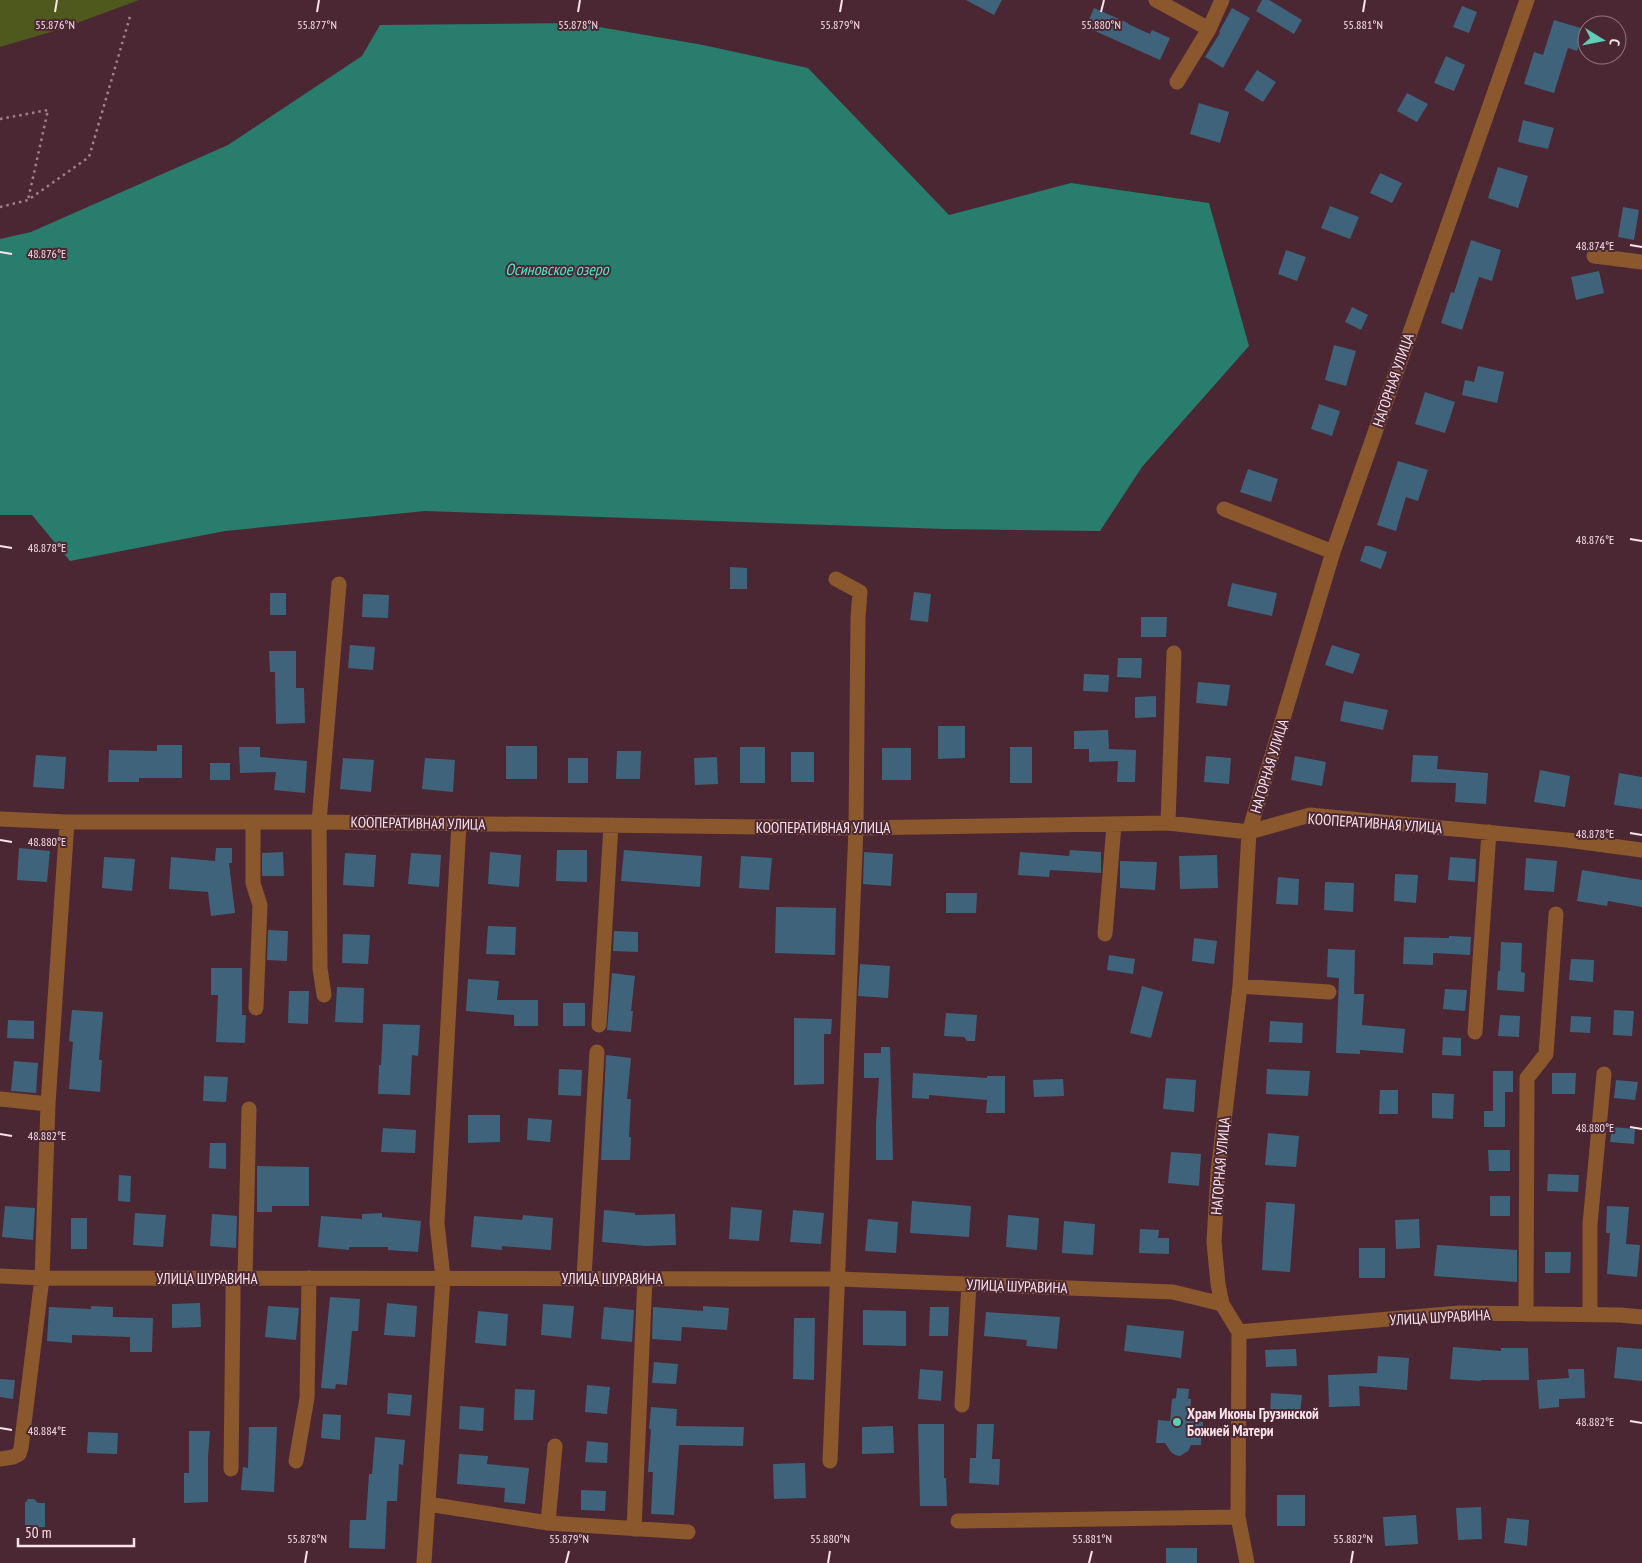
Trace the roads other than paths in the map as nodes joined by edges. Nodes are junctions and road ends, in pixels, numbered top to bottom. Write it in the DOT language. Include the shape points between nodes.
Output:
graph roads {
  1 [pos="1156,0"];
  2 [pos="1222,0"];
  3 [pos="1527,0"];
  4 [pos="1209,29"];
  5 [pos="1177,82"];
  6 [pos="1594,256"];
  7 [pos="1642,262"];
  8 [pos="1224,509"];
  9 [pos="1333,552"];
  10 [pos="836,579"];
  11 [pos="339,584"];
  12 [pos="1174,653"];
  13 [pos="0,819"];
  14 [pos="67,822"];
  15 [pos="253,822"];
  16 [pos="319,822"];
  17 [pos="458,824"];
  18 [pos="1168,824"];
  19 [pos="611,825"];
  20 [pos="1114,825"];
  21 [pos="856,828"];
  22 [pos="1249,832"];
  23 [pos="1489,832"];
  24 [pos="1642,850"];
  25 [pos="1556,914"];
  26 [pos="1105,934"];
  27 [pos="1240,986"];
  28 [pos="1328,992"];
  29 [pos="324,995"];
  30 [pos="256,1008"];
  31 [pos="599,1025"];
  32 [pos="1476,1032"];
  33 [pos="597,1052"];
  34 [pos="1604,1074"];
  35 [pos="0,1099"];
  36 [pos="48,1104"];
  37 [pos="249,1109"];
  38 [pos="0,1276"];
  39 [pos="42,1278"];
  40 [pos="239,1278"];
  41 [pos="309,1278"];
  42 [pos="442,1278"];
  43 [pos="584,1278"];
  44 [pos="645,1278"];
  45 [pos="838,1279"];
  46 [pos="970,1284"];
  47 [pos="1222,1304"];
  48 [pos="1526,1314"];
  49 [pos="1590,1315"];
  50 [pos="1642,1317"];
  51 [pos="1239,1332"];
  52 [pos="962,1405"];
  53 [pos="555,1446"];
  54 [pos="0,1460"];
  55 [pos="296,1461"];
  56 [pos="830,1461"];
  57 [pos="231,1469"];
  58 [pos="428,1504"];
  59 [pos="1238,1516"];
  60 [pos="958,1520"];
  61 [pos="548,1523"];
  62 [pos="634,1529"];
  63 [pos="688,1532"];
  64 [pos="424,1563"];
  65 [pos="1247,1563"];
  1 -- 4 [label="street"];
  2 -- 4 [label="street"];
  3 -- 9 [label="street, НАГОРНАЯ УЛИЦА"];
  4 -- 5 [label="street"];
  6 -- 7 [label="street"];
  8 -- 9 [label="street"];
  9 -- 22 [label="street, НАГОРНАЯ УЛИЦА"];
  10 -- 21 [label="street" via="860,592"];
  11 -- 16 [label="street"];
  12 -- 18 [label="street"];
  13 -- 14 [label="street, КООПЕРАТИВНАЯ УЛИЦА"];
  14 -- 15 [label="street, КООПЕРАТИВНАЯ УЛИЦА"];
  14 -- 36 [label="street"];
  15 -- 16 [label="street, КООПЕРАТИВНАЯ УЛИЦА"];
  15 -- 30 [label="street" via="252,882 260,905"];
  16 -- 17 [label="street, КООПЕРАТИВНАЯ УЛИЦА"];
  16 -- 29 [label="street" via="320,968"];
  17 -- 19 [label="street, КООПЕРАТИВНАЯ УЛИЦА"];
  17 -- 42 [label="street" via="437,1223"];
  18 -- 20 [label="street, КООПЕРАТИВНАЯ УЛИЦА"];
  18 -- 22 [label="street, КООПЕРАТИВНАЯ УЛИЦА"];
  19 -- 21 [label="street, КООПЕРАТИВНАЯ УЛИЦА"];
  19 -- 31 [label="street"];
  20 -- 21 [label="street, КООПЕРАТИВНАЯ УЛИЦА"];
  20 -- 26 [label="street"];
  21 -- 45 [label="street"];
  22 -- 23 [label="street, КООПЕРАТИВНАЯ УЛИЦА" via="1310,815"];
  22 -- 27 [label="street, НАГОРНАЯ УЛИЦА"];
  23 -- 24 [label="street, КООПЕРАТИВНАЯ УЛИЦА"];
  23 -- 32 [label="street"];
  25 -- 48 [label="street" via="1546,1054 1527,1078"];
  27 -- 28 [label="street"];
  27 -- 47 [label="street, НАГОРНАЯ УЛИЦА" via="1218,1172 1214,1242"];
  33 -- 43 [label="street"];
  34 -- 49 [label="street" via="1590,1224"];
  35 -- 36 [label="street"];
  36 -- 39 [label="street"];
  37 -- 40 [label="street"];
  38 -- 39 [label="street, УЛИЦА ШУРАВИНА"];
  39 -- 40 [label="street, УЛИЦА ШУРАВИНА"];
  39 -- 54 [label="street" via="22,1448 19,1454"];
  40 -- 41 [label="street, УЛИЦА ШУРАВИНА"];
  40 -- 57 [label="street" via="234,1302"];
  41 -- 42 [label="street, УЛИЦА ШУРАВИНА"];
  41 -- 55 [label="street" via="307,1398"];
  42 -- 43 [label="street, УЛИЦА ШУРАВИНА"];
  42 -- 58 [label="street"];
  43 -- 44 [label="street, УЛИЦА ШУРАВИНА"];
  44 -- 45 [label="street, УЛИЦА ШУРАВИНА"];
  44 -- 62 [label="street"];
  45 -- 46 [label="street, УЛИЦА ШУРАВИНА"];
  45 -- 56 [label="street"];
  46 -- 47 [label="street, УЛИЦА ШУРАВИНА" via="1173,1292"];
  46 -- 52 [label="street"];
  47 -- 51 [label="street, НАГОРНАЯ УЛИЦА"];
  48 -- 49 [label="street, УЛИЦА ШУРАВИНА"];
  48 -- 51 [label="street, УЛИЦА ШУРАВИНА" via="1459,1313"];
  49 -- 50 [label="street, УЛИЦА ШУРАВИНА"];
  51 -- 59 [label="street"];
  53 -- 61 [label="street"];
  58 -- 61 [label="street"];
  58 -- 64 [label="street"];
  59 -- 60 [label="street"];
  59 -- 65 [label="street"];
  61 -- 62 [label="street"];
  62 -- 63 [label="street"];
}
